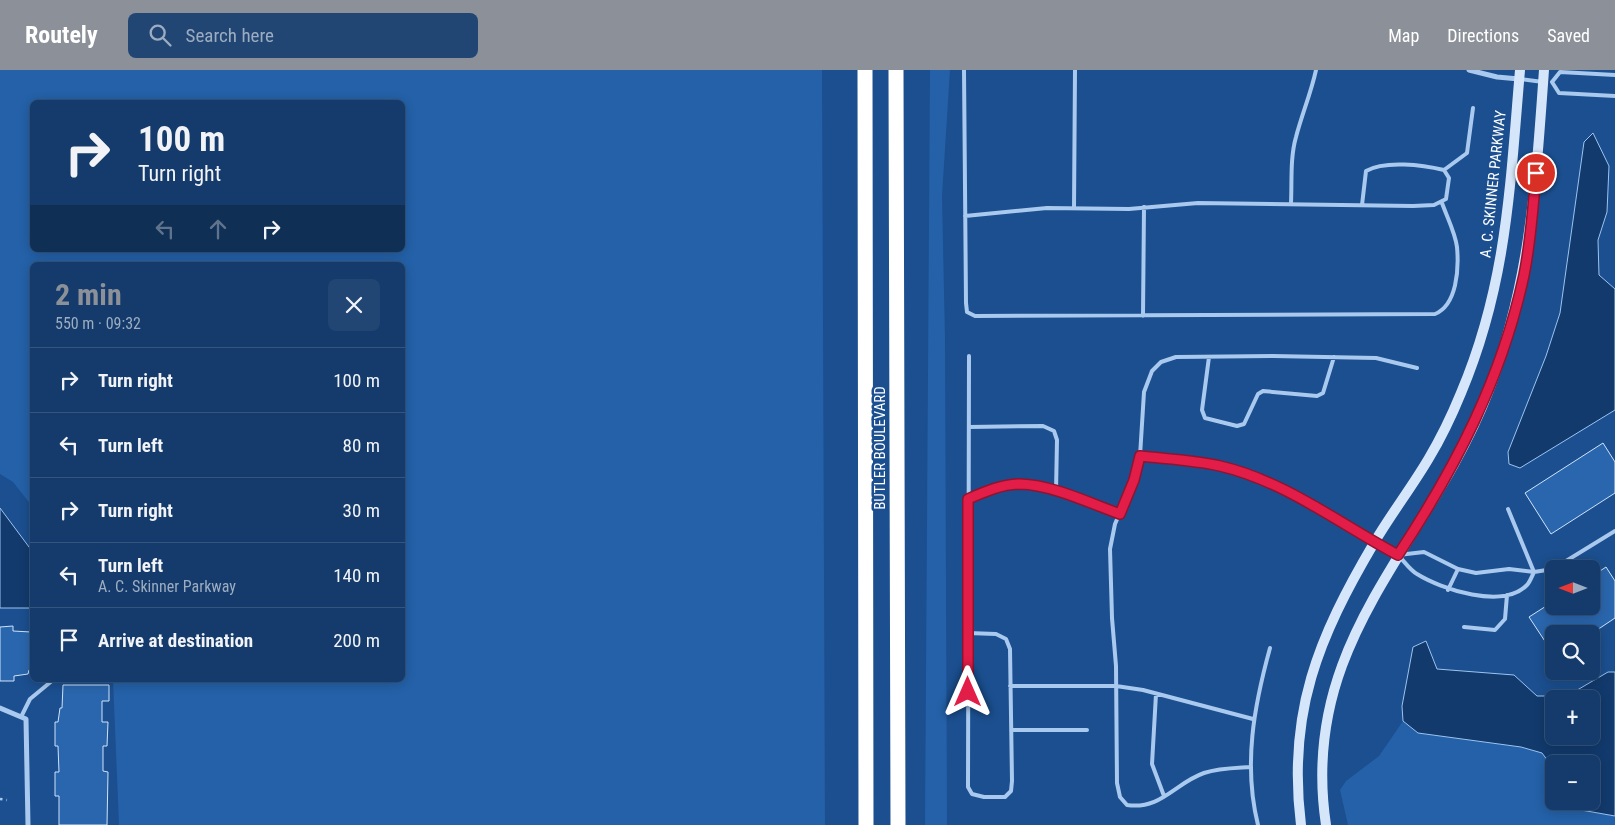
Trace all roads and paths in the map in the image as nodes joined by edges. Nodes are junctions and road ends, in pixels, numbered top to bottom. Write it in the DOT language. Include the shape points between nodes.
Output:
graph roads {
  1 [pos="865,70"];
  2 [pos="896,70"];
  3 [pos="964,70"];
  4 [pos="1076,70"];
  5 [pos="1316,70"];
  6 [pos="1469,70"];
  7 [pos="1544,70"];
  8 [pos="1520,74"];
  9 [pos="1615,75"];
  10 [pos="1548,82"];
  11 [pos="1615,96"];
  12 [pos="1473,108"];
  13 [pos="1444,170"];
  14 [pos="1291,203"];
  15 [pos="1442,203"];
  16 [pos="1362,205"];
  17 [pos="1144,207"];
  18 [pos="1074,208"];
  19 [pos="965,216"];
  20 [pos="1143,316"];
  21 [pos="969,356"];
  22 [pos="1209,357"];
  23 [pos="1334,357"];
  24 [pos="1418,368"];
  25 [pos="969,427"];
  26 [pos="1140,456"];
  27 [pos="1056,492"];
  28 [pos="968,499"];
  29 [pos="1508,509"];
  30 [pos="1120,514"];
  31 [pos="1615,530"];
  32 [pos="1374,542"];
  33 [pos="1398,555"];
  34 [pos="1458,570"];
  35 [pos="1534,572"];
  36 [pos="1448,590"];
  37 [pos="1507,595"];
  38 [pos="1464,627"];
  39 [pos="968,633"];
  40 [pos="1270,648"];
  41 [pos="51,682"];
  42 [pos="1010,686"];
  43 [pos="1116,686"];
  44 [pos="1156,694"];
  45 [pos="0,708"];
  46 [pos="21,717"];
  47 [pos="1253,719"];
  48 [pos="1011,730"];
  49 [pos="1087,730"];
  50 [pos="1250,768"];
  51 [pos="1164,796"];
  52 [pos="0,799"];
  53 [pos="7,800"];
  54 [pos="28,825"];
  55 [pos="866,825"];
  56 [pos="898,825"];
  57 [pos="1258,825"];
  58 [pos="1300,825"];
  59 [pos="1326,825"];
  1 -- 55 [label="highway, BUTLER BOULEVARD"];
  2 -- 56 [label="highway, BUTLER BOULEVARD"];
  3 -- 19 [label="lane"];
  4 -- 18 [label="lane"];
  5 -- 14 [label="lane" via="1295,138"];
  6 -- 8 [label="street" via="1497,77"];
  7 -- 10 [label="main road"];
  8 -- 10 [label="lane"];
  8 -- 32 [label="main road, A. C. SKINNER PARKWAY" via="1507,222 1487,320 1461,393 1441,436"];
  9 -- 10 [label="lane" via="1560,72"];
  10 -- 11 [label="lane" via="1559,93"];
  10 -- 33 [label="main road" via="1530,236 1519,296 1505,346 1464,446"];
  12 -- 13 [label="lane" via="1467,152"];
  13 -- 15 [label="lane" via="1449,178 1449,189"];
  13 -- 16 [label="lane" via="1426,166 1375,166 1366,170"];
  14 -- 16 [label="lane"];
  14 -- 17 [label="lane" via="1198,203"];
  15 -- 16 [label="lane"];
  15 -- 20 [label="lane" via="1457,246 1456,275 1450,302 1439,312"];
  17 -- 18 [label="lane"];
  17 -- 20 [label="lane"];
  18 -- 19 [label="lane"];
  19 -- 20 [label="lane" via="967,312 975,316"];
  21 -- 25 [label="lane"];
  22 -- 23 [label="lane"];
  22 -- 23 [label="lane" via="1202,410 1205,418 1237,426 1244,424 1258,394 1263,391 1317,396 1323,393"];
  22 -- 26 [label="lane" via="1176,357 1161,362 1152,371 1144,392"];
  23 -- 24 [label="lane" via="1376,358"];
  25 -- 27 [label="lane" via="1043,426 1054,431 1057,440"];
  25 -- 28 [label="lane"];
  26 -- 30 [label="lane"];
  26 -- 32 [label="lane" via="1221,466 1260,479 1322,510"];
  27 -- 28 [label="lane" via="1019,484 993,488"];
  27 -- 30 [label="lane"];
  28 -- 39 [label="lane"];
  29 -- 35 [label="lane"];
  30 -- 43 [label="lane" via="1110,548"];
  31 -- 35 [label="lane" via="1553,569"];
  32 -- 33 [label="lane"];
  32 -- 58 [label="main road, A. C. SKINNER PARKWAY" via="1327,632 1303,703 1297,767"];
  33 -- 34 [label="lane" via="1424,552"];
  33 -- 36 [label="lane" via="1415,573"];
  33 -- 59 [label="main road" via="1358,624 1332,694 1322,767"];
  34 -- 35 [label="lane" via="1476,573 1509,569"];
  34 -- 36 [label="lane"];
  35 -- 37 [label="lane" via="1526,586"];
  36 -- 37 [label="lane" via="1474,595"];
  37 -- 38 [label="lane" via="1505,619 1495,630"];
  39 -- 42 [label="lane" via="996,634 1006,639 1010,649"];
  39 -- 48 [label="lane" via="968,787 972,794 1005,797 1011,791"];
  40 -- 47 [label="lane"];
  41 -- 46 [label="lane" via="30,699"];
  42 -- 43 [label="lane"];
  42 -- 48 [label="lane"];
  43 -- 44 [label="lane"];
  43 -- 51 [label="lane" via="1120,797 1126,805 1140,807"];
  44 -- 47 [label="lane"];
  44 -- 51 [label="lane" via="1152,764"];
  45 -- 46 [label="street"];
  46 -- 54 [label="street" via="26,719"];
  47 -- 50 [label="lane"];
  48 -- 49 [label="lane"];
  50 -- 51 [label="lane" via="1202,773"];
  50 -- 57 [label="lane"];
  52 -- 53 [label="path"];
}
